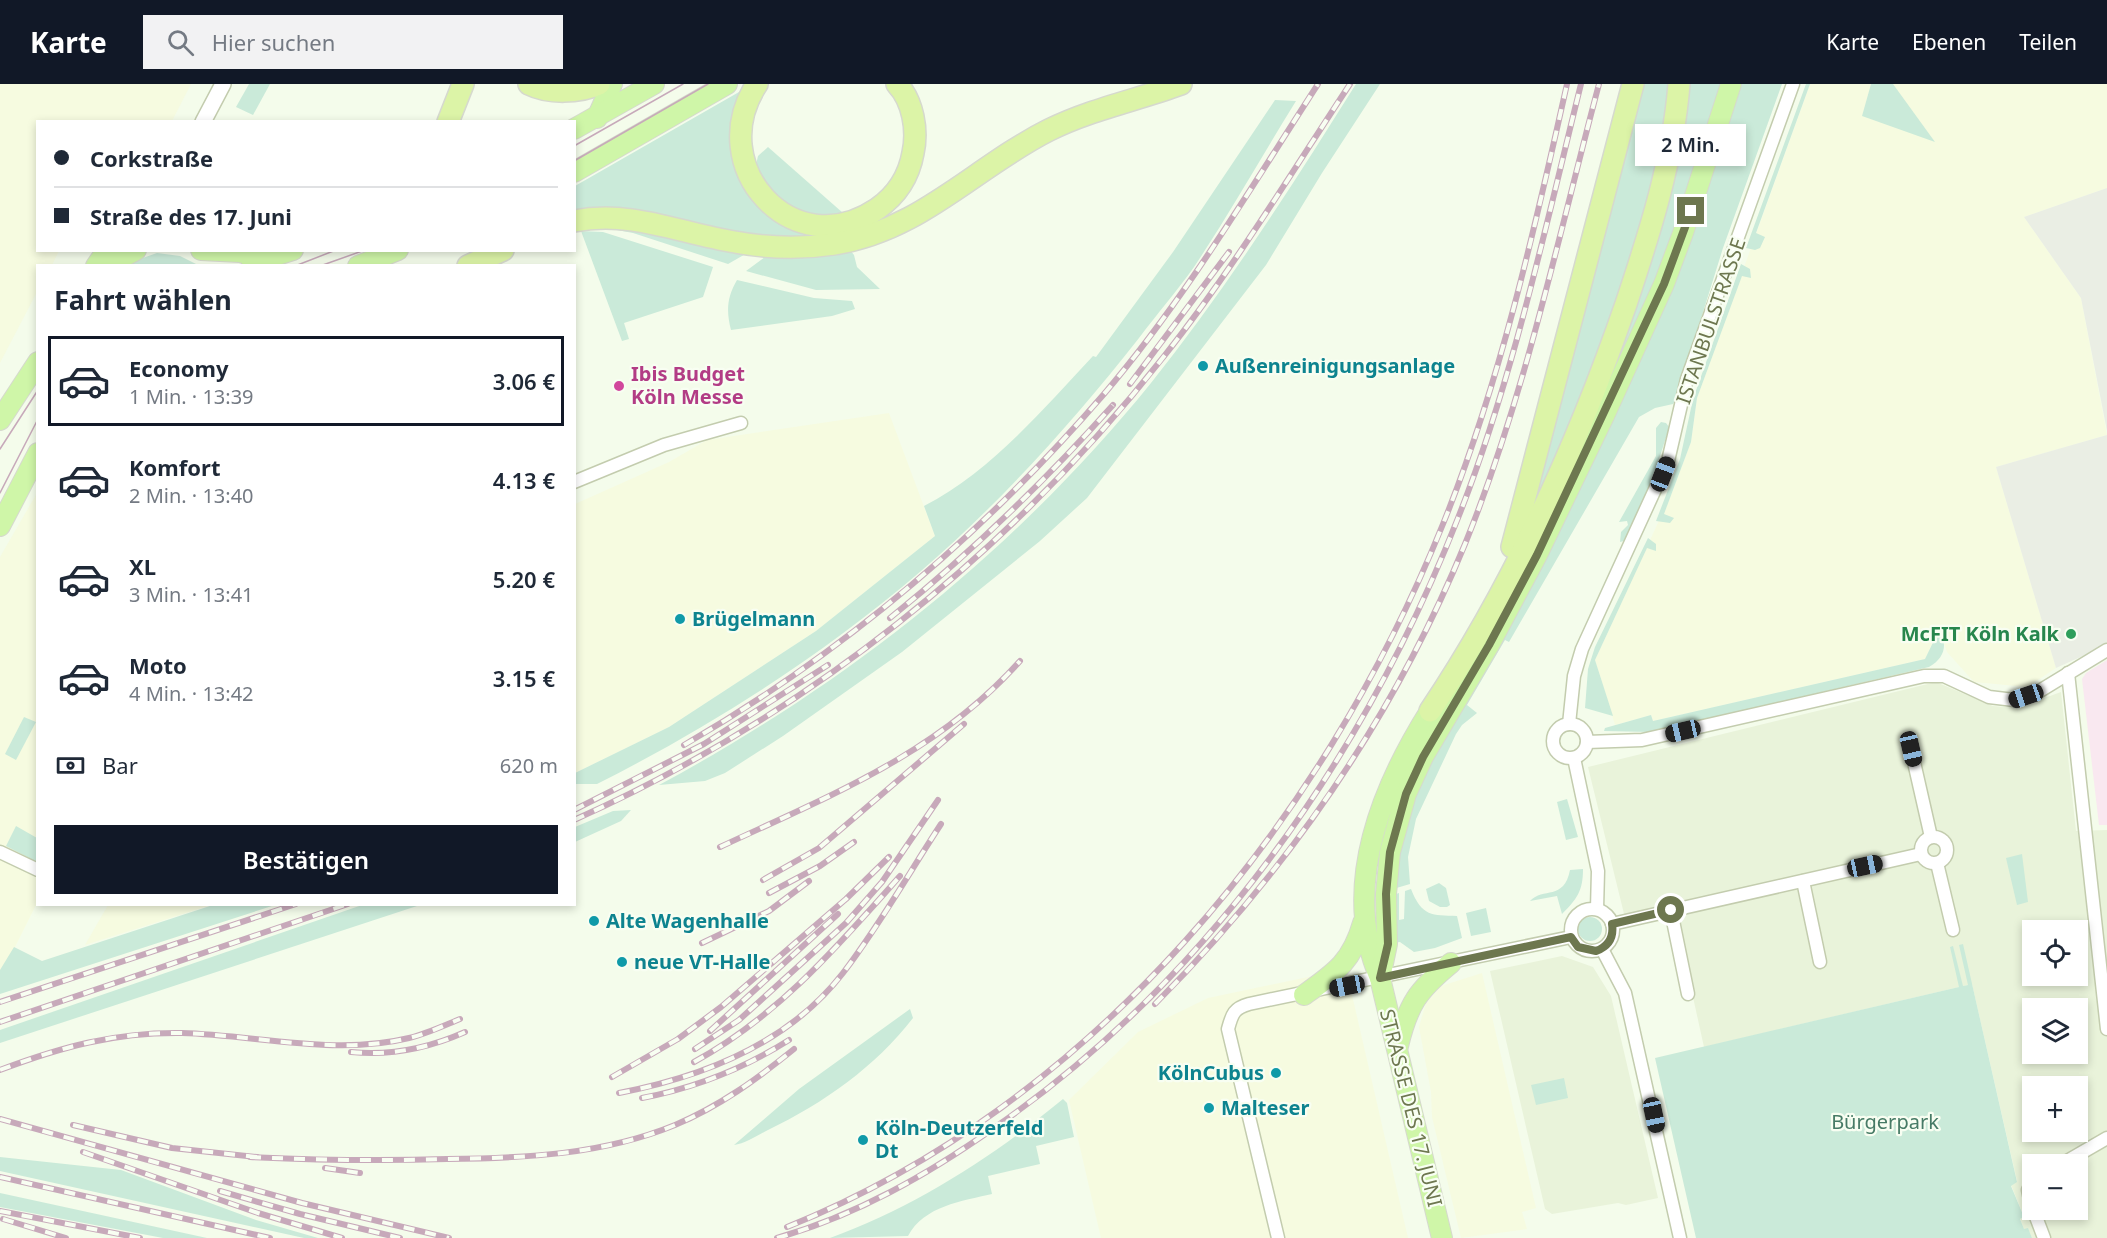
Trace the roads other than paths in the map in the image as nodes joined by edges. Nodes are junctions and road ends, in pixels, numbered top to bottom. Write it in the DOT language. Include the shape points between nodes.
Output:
graph roads {
  1 [pos="223,84"];
  2 [pos="463,84"];
  3 [pos="529,84"];
  4 [pos="599,84"];
  5 [pos="612,84"];
  6 [pos="654,84"];
  7 [pos="728,84"];
  8 [pos="757,84"];
  9 [pos="897,84"];
  10 [pos="1181,84"];
  11 [pos="1633,84"];
  12 [pos="1731,84"];
  13 [pos="1793,84"];
  14 [pos="1678,94"];
  15 [pos="597,118"];
  16 [pos="204,120"];
  17 [pos="449,120"];
  18 [pos="576,128"];
  19 [pos="576,173"];
  20 [pos="576,213"];
  21 [pos="599,217"];
  22 [pos="576,221"];
  23 [pos="836,234"];
  24 [pos="196,252"];
  25 [pos="240,252"];
  26 [pos="287,252"];
  27 [pos="393,252"];
  28 [pos="499,252"];
  29 [pos="265,259"];
  30 [pos="208,264"];
  31 [pos="250,264"];
  32 [pos="363,264"];
  33 [pos="472,264"];
  34 [pos="36,365"];
  35 [pos="0,420"];
  36 [pos="741,423"];
  37 [pos="36,457"];
  38 [pos="576,481"];
  39 [pos="0,526"];
  40 [pos="2107,650"];
  41 [pos="2068,673"];
  42 [pos="1430,711"];
  43 [pos="1569,724"];
  44 [pos="1587,742"];
  45 [pos="1911,749"];
  46 [pos="1574,758"];
  47 [pos="1931,837"];
  48 [pos="0,852"];
  49 [pos="1921,854"];
  50 [pos="1937,863"];
  51 [pos="36,869"];
  52 [pos="1803,881"];
  53 [pos="1597,909"];
  54 [pos="1671,910"];
  55 [pos="1365,914"];
  56 [pos="1612,924"];
  57 [pos="1953,930"];
  58 [pos="1571,937"];
  59 [pos="1602,949"];
  60 [pos="1820,962"];
  61 [pos="1451,963"];
  62 [pos="1380,978"];
  63 [pos="1688,994"];
  64 [pos="1304,995"];
  65 [pos="2107,1029"];
  66 [pos="1397,1049"];
  67 [pos="2107,1138"];
  68 [pos="2079,1154"];
  69 [pos="2037,1220"];
  70 [pos="1278,1238"];
  71 [pos="1442,1238"];
  72 [pos="1680,1238"];
  73 [pos="2044,1238"];
  1 -- 16 [label="street"];
  2 -- 17 [label="highway"];
  3 -- 4 [label="highway" via="554,91"];
  5 -- 15 [label="main road"];
  6 -- 15 [label="main road"];
  7 -- 19 [label="main road"];
  8 -- 23 [label="highway" via="741,119 740,138 752,184 786,215"];
  9 -- 23 [label="highway" via="910,105 915,143 905,180 886,202"];
  10 -- 23 [label="highway" via="1050,130 906,222 877,233"];
  11 -- 42 [label="highway" via="1511,550"];
  12 -- 62 [label="main road, STRASSE DES 17. JUNI" via="1707,167 1664,284 1604,416 1537,555 1406,794 1390,852 1386,894 1388,944"];
  13 -- 43 [label="street, ISTANBULSTRASSE" via="1687,379 1668,461 1582,649 1574,676"];
  14 -- 42 [label="highway" via="1664,177 1647,240 1586,410 1519,558 1469,654"];
  15 -- 18 [label="main road"];
  20 -- 21 [label="highway"];
  21 -- 22 [label="highway"];
  21 -- 23 [label="highway" via="634,219 784,247"];
  24 -- 30 [label="main road"];
  25 -- 29 [label="main road"];
  26 -- 29 [label="main road"];
  27 -- 32 [label="main road"];
  28 -- 33 [label="highway"];
  29 -- 31 [label="main road"];
  34 -- 35 [label="main road"];
  36 -- 38 [label="street" via="664,445"];
  37 -- 39 [label="main road"];
  40 -- 41 [label="street"];
  41 -- 44 [label="street" via="2038,692 2014,700 1973,691 1944,676 1924,676 1642,740"];
  41 -- 65 [label="street"];
  42 -- 55 [label="main road, STRASSE DES 17. JUNI" via="1407,748 1375,828 1368,858"];
  43 -- 44 [label="street" via="1582,729"];
  43 -- 46 [label="street" via="1555,732 1552,743 1562,757"];
  44 -- 46 [label="street"];
  45 -- 47 [label="street"];
  46 -- 53 [label="street" via="1598,871"];
  47 -- 49 [label="street" via="1925,841"];
  47 -- 50 [label="street" via="1946,846 1946,855"];
  48 -- 51 [label="street"];
  49 -- 50 [label="street" via="1927,862"];
  49 -- 52 [label="street"];
  50 -- 57 [label="street"];
  52 -- 54 [label="street"];
  52 -- 60 [label="street"];
  53 -- 56 [label="street"];
  53 -- 58 [label="street" via="1584,910 1574,918"];
  54 -- 56 [label="street"];
  54 -- 63 [label="street"];
  55 -- 62 [label="main road, STRASSE DES 17. JUNI" via="1368,946"];
  55 -- 64 [label="main road" via="1340,970"];
  56 -- 59 [label="street" via="1612,938"];
  58 -- 59 [label="street" via="1584,950"];
  58 -- 61 [label="street"];
  59 -- 72 [label="street" via="1625,993"];
  61 -- 62 [label="street"];
  61 -- 66 [label="main road" via="1423,986 1414,999"];
  62 -- 64 [label="street"];
  62 -- 66 [label="main road, STRASSE DES 17. JUNI"];
  64 -- 70 [label="street" via="1239,1007 1232,1013 1228,1029"];
  66 -- 71 [label="main road, STRASSE DES 17. JUNI"];
  67 -- 68 [label="street"];
  69 -- 73 [label="street"];
}
